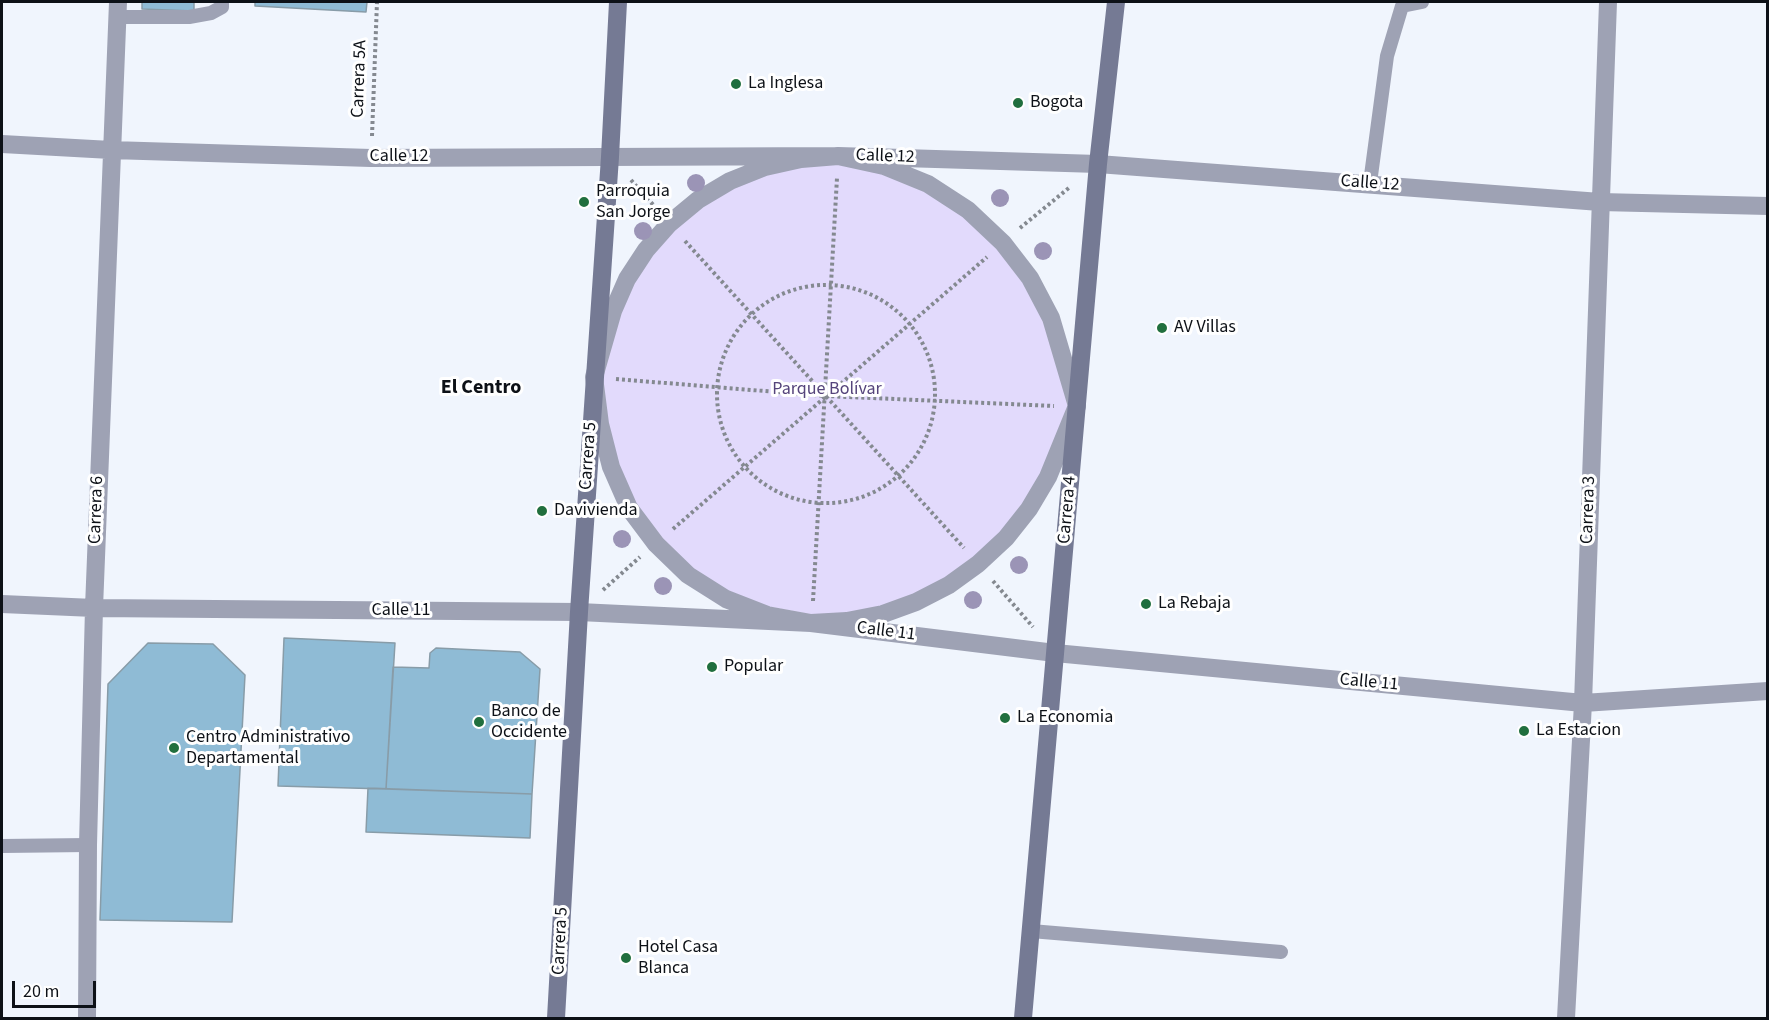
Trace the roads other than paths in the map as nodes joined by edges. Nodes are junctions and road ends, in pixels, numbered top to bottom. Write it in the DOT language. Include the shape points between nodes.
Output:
graph roads {
  1 [pos="222,2"];
  2 [pos="618,2"];
  3 [pos="1116,2"];
  4 [pos="1422,2"];
  5 [pos="1608,2"];
  6 [pos="117,9"];
  7 [pos="2,144"];
  8 [pos="111,150"];
  9 [pos="838,156"];
  10 [pos="610,157"];
  11 [pos="1098,164"];
  12 [pos="1370,183"];
  13 [pos="1600,202"];
  14 [pos="1767,206"];
  15 [pos="594,377"];
  16 [pos="1077,406"];
  17 [pos="2,604"];
  18 [pos="94,608"];
  19 [pos="579,612"];
  20 [pos="811,623"];
  21 [pos="1055,653"];
  22 [pos="1767,691"];
  23 [pos="1583,703"];
  24 [pos="88,845"];
  25 [pos="2,846"];
  26 [pos="1030,931"];
  27 [pos="1281,952"];
  28 [pos="87,1018"];
  29 [pos="556,1018"];
  30 [pos="1023,1018"];
  31 [pos="1566,1018"];
  1 -- 6 [label="lane" via="222,7 211,13 189,16"];
  2 -- 10 [label="main road, Carrera 5"];
  3 -- 11 [label="main road, Carrera 4"];
  4 -- 12 [label="lane" via="1402,6 1387,56"];
  5 -- 13 [label="street, Carrera 3"];
  6 -- 8 [label="street, Carrera 6"];
  7 -- 8 [label="street, Calle 12"];
  8 -- 10 [label="street, Calle 12" via="371,158"];
  8 -- 18 [label="street, Carrera 6"];
  9 -- 10 [label="street, Calle 12"];
  9 -- 11 [label="street, Calle 12"];
  9 -- 15 [label="street" via="801,159 756,170 698,200 669,224 627,279 613,311"];
  9 -- 16 [label="street" via="884,166 928,184 968,210 1003,243 1030,278 1051,318"];
  10 -- 15 [label="main road, Carrera 5"];
  11 -- 12 [label="street, Calle 12"];
  11 -- 16 [label="main road, Carrera 4"];
  12 -- 13 [label="street, Calle 12"];
  13 -- 14 [label="street, Calle 12"];
  13 -- 23 [label="street, Carrera 3"];
  15 -- 19 [label="main road, Carrera 5"];
  15 -- 20 [label="street" via="611,467 629,508 656,544 688,575 726,599 767,615"];
  16 -- 20 [label="street" via="1048,477 1029,509 978,564 941,589 883,614"];
  16 -- 21 [label="main road, Carrera 4"];
  17 -- 18 [label="street, Calle 11"];
  18 -- 19 [label="street, Calle 11"];
  18 -- 24 [label="street, Carrera 6"];
  19 -- 20 [label="street, Calle 11"];
  19 -- 29 [label="main road, Carrera 5"];
  20 -- 21 [label="street, Calle 11"];
  21 -- 23 [label="street, Calle 11"];
  21 -- 26 [label="main road, Carrera 4"];
  22 -- 23 [label="street, Calle 11"];
  23 -- 31 [label="street, Carrera 3"];
  24 -- 25 [label="lane"];
  24 -- 28 [label="street, Carrera 6"];
  26 -- 27 [label="lane"];
  26 -- 30 [label="main road, Carrera 4"];
}
